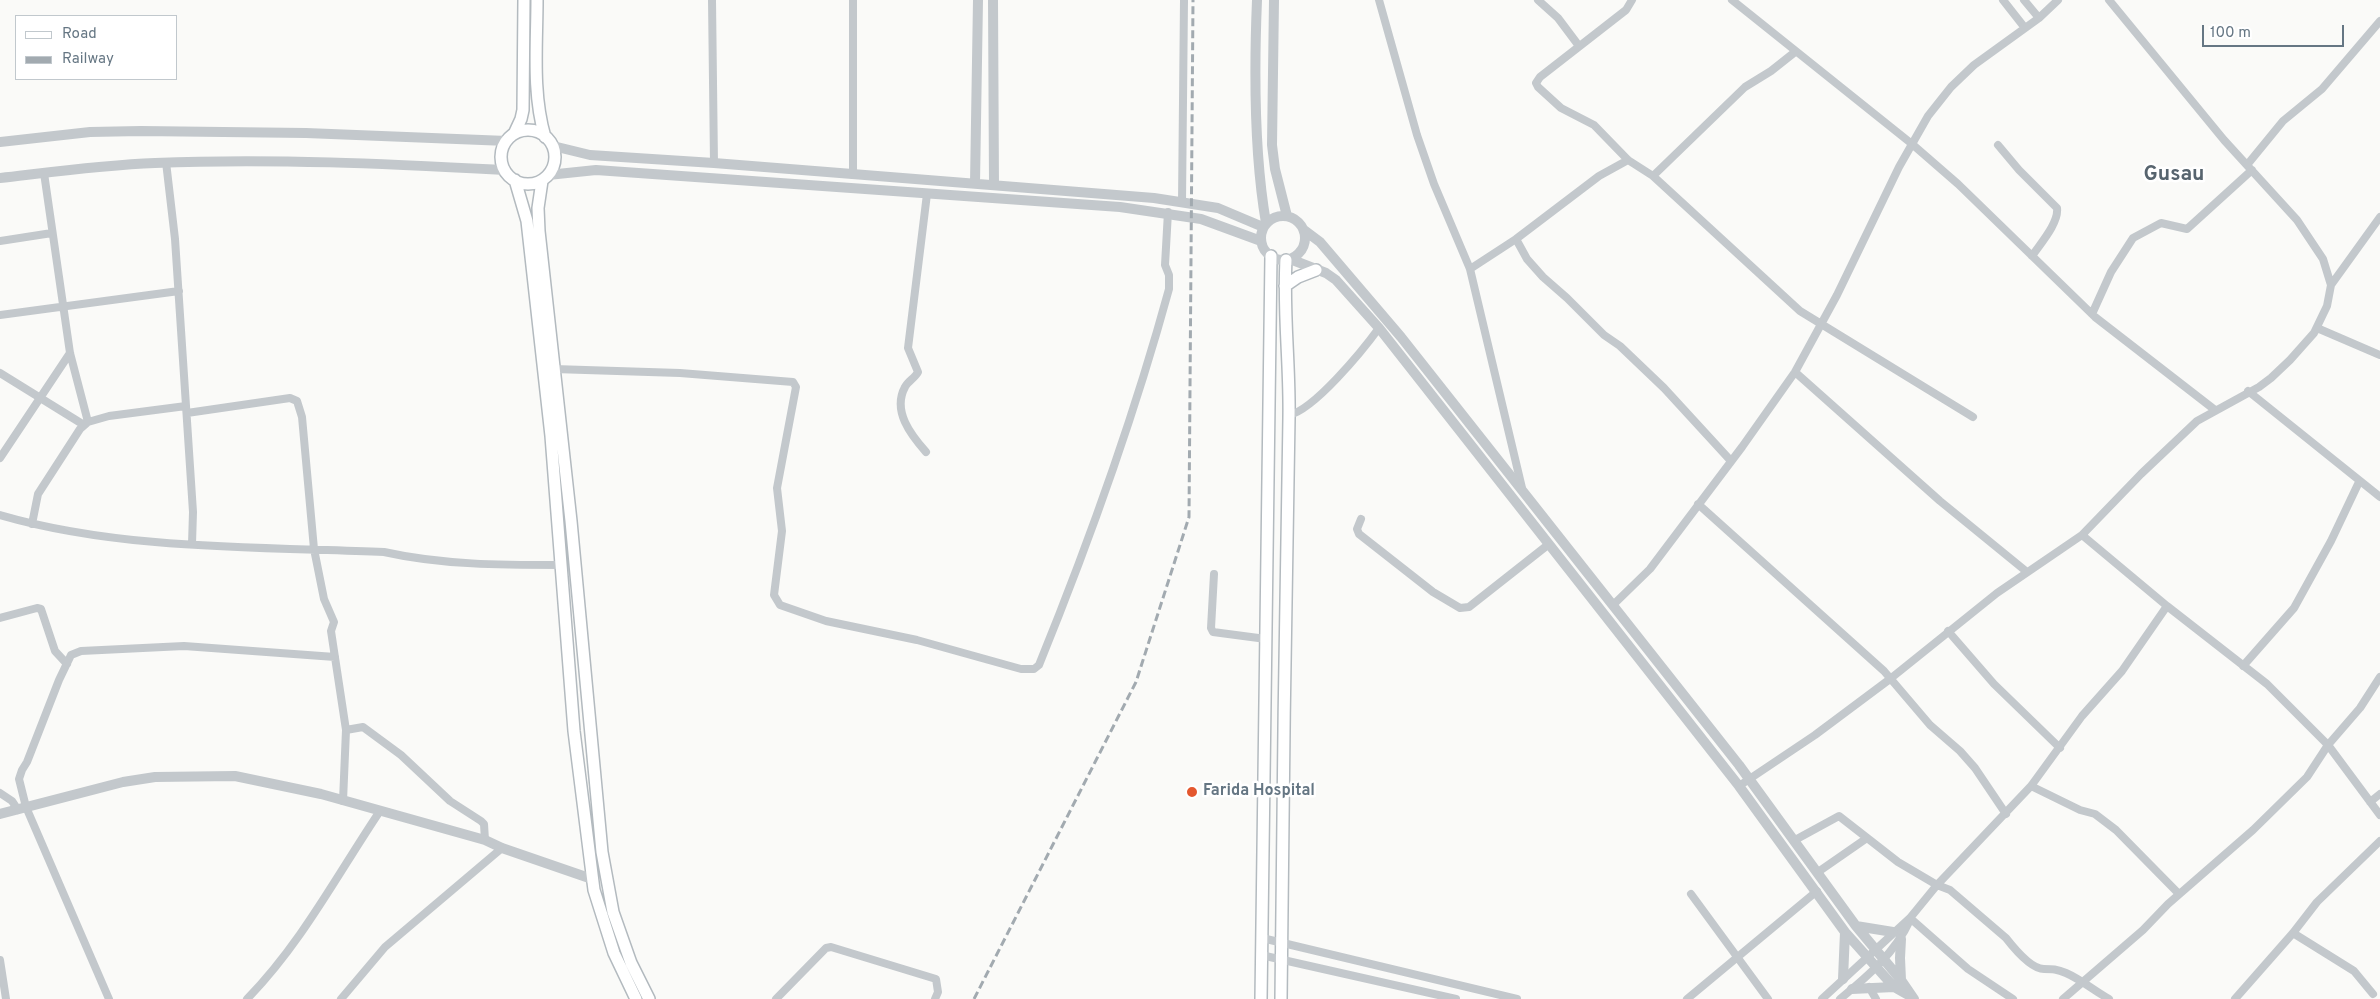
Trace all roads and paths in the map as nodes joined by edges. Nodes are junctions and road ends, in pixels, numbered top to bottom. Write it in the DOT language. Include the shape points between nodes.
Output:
graph roads {
  1 [pos="524,0"];
  2 [pos="537,0"];
  3 [pos="712,0"];
  4 [pos="853,0"];
  5 [pos="978,0"];
  6 [pos="993,0"];
  7 [pos="1184,0"];
  8 [pos="1257,0"];
  9 [pos="1274,0"];
  10 [pos="1379,0"];
  11 [pos="1538,0"];
  12 [pos="1632,0"];
  13 [pos="2003,0"];
  14 [pos="2024,0"];
  15 [pos="2058,0"];
  16 [pos="2109,0"];
  17 [pos="1736,1"];
  18 [pos="2039,18"];
  19 [pos="2380,21"];
  20 [pos="2025,28"];
  21 [pos="1579,46"];
  22 [pos="1795,52"];
  23 [pos="545,137"];
  24 [pos="511,138"];
  25 [pos="0,142"];
  26 [pos="1912,144"];
  27 [pos="1998,145"];
  28 [pos="553,146"];
  29 [pos="1628,160"];
  30 [pos="166,162"];
  31 [pos="714,163"];
  32 [pos="2249,168"];
  33 [pos="505,170"];
  34 [pos="44,173"];
  35 [pos="853,175"];
  36 [pos="1653,176"];
  37 [pos="0,178"];
  38 [pos="545,178"];
  39 [pos="515,180"];
  40 [pos="975,183"];
  41 [pos="994,185"];
  42 [pos="927,194"];
  43 [pos="1182,202"];
  44 [pos="1168,212"];
  45 [pos="1287,216"];
  46 [pos="2380,217"];
  47 [pos="1265,225"];
  48 [pos="1304,230"];
  49 [pos="52,233"];
  50 [pos="1516,239"];
  51 [pos="0,241"];
  52 [pos="1261,241"];
  53 [pos="1271,256"];
  54 [pos="2032,256"];
  55 [pos="1288,259"];
  56 [pos="1470,269"];
  57 [pos="1316,270"];
  58 [pos="2331,285"];
  59 [pos="1285,286"];
  60 [pos="179,291"];
  61 [pos="62,307"];
  62 [pos="2092,314"];
  63 [pos="0,315"];
  64 [pos="1821,324"];
  65 [pos="1379,328"];
  66 [pos="2317,328"];
  67 [pos="70,353"];
  68 [pos="2380,355"];
  69 [pos="554,369"];
  70 [pos="1795,372"];
  71 [pos="0,373"];
  72 [pos="2248,391"];
  73 [pos="39,399"];
  74 [pos="186,410"];
  75 [pos="2215,410"];
  76 [pos="1289,415"];
  77 [pos="1973,417"];
  78 [pos="86,424"];
  79 [pos="926,452"];
  80 [pos="0,458"];
  81 [pos="1731,461"];
  82 [pos="2359,482"];
  83 [pos="1522,488"];
  84 [pos="2380,497"];
  85 [pos="1698,504"];
  86 [pos="0,515"];
  87 [pos="1361,518"];
  88 [pos="32,524"];
  89 [pos="2082,534"];
  90 [pos="192,544"];
  91 [pos="1548,544"];
  92 [pos="314,549"];
  93 [pos="561,564"];
  94 [pos="2027,572"];
  95 [pos="1214,574"];
  96 [pos="1613,605"];
  97 [pos="2167,606"];
  98 [pos="0,618"];
  99 [pos="1948,631"];
  100 [pos="1266,640"];
  101 [pos="335,657"];
  102 [pos="66,664"];
  103 [pos="2243,666"];
  104 [pos="2380,676"];
  105 [pos="1890,679"];
  106 [pos="346,730"];
  107 [pos="2328,745"];
  108 [pos="2060,748"];
  109 [pos="1750,778"];
  110 [pos="1739,786"];
  111 [pos="2032,786"];
  112 [pos="0,793"];
  113 [pos="2380,794"];
  114 [pos="343,801"];
  115 [pos="2370,802"];
  116 [pos="22,808"];
  117 [pos="380,812"];
  118 [pos="0,814"];
  119 [pos="2006,814"];
  120 [pos="2380,814"];
  121 [pos="1867,838"];
  122 [pos="485,840"];
  123 [pos="1795,840"];
  124 [pos="2380,841"];
  125 [pos="502,848"];
  126 [pos="1818,872"];
  127 [pos="592,879"];
  128 [pos="1937,885"];
  129 [pos="1817,891"];
  130 [pos="1691,894"];
  131 [pos="2179,894"];
  132 [pos="1910,918"];
  133 [pos="1856,926"];
  134 [pos="1845,932"];
  135 [pos="1893,932"];
  136 [pos="2293,933"];
  137 [pos="1262,938"];
  138 [pos="1901,939"];
  139 [pos="1282,942"];
  140 [pos="1871,953"];
  141 [pos="1262,955"];
  142 [pos="1281,958"];
  143 [pos="1736,958"];
  144 [pos="1884,959"];
  145 [pos="0,960"];
  146 [pos="1876,967"];
  147 [pos="1843,979"];
  148 [pos="1898,983"];
  149 [pos="2082,983"];
  150 [pos="1869,987"];
  151 [pos="1852,989"];
  152 [pos="2373,994"];
  153 [pos="1914,998"];
  154 [pos="6,999"];
  155 [pos="109,999"];
  156 [pos="247,999"];
  157 [pos="341,999"];
  158 [pos="636,999"];
  159 [pos="649,999"];
  160 [pos="776,999"];
  161 [pos="935,999"];
  162 [pos="1261,999"];
  163 [pos="1281,999"];
  164 [pos="1456,999"];
  165 [pos="1518,999"];
  166 [pos="1687,999"];
  167 [pos="1768,999"];
  168 [pos="1822,999"];
  169 [pos="1840,999"];
  170 [pos="1876,999"];
  171 [pos="2012,999"];
  172 [pos="2063,999"];
  173 [pos="2109,999"];
  174 [pos="2235,999"];
  1 -- 24 [label="main road" via="523,110 522,119"];
  2 -- 23 [label="main road" via="537,90 539,117"];
  3 -- 31 [label="street"];
  4 -- 35 [label="street"];
  5 -- 40 [label="street"];
  6 -- 41 [label="street"];
  7 -- 43 [label="street"];
  8 -- 47 [label="street" via="1260,187"];
  9 -- 45 [label="street" via="1272,144"];
  10 -- 56 [label="street" via="1420,143"];
  11 -- 21 [label="street" via="1558,18"];
  12 -- 21 [label="street" via="1626,10"];
  13 -- 20 [label="street"];
  14 -- 18 [label="street"];
  15 -- 18 [label="street"];
  16 -- 32 [label="street"];
  17 -- 22 [label="street"];
  18 -- 20 [label="street"];
  19 -- 32 [label="street" via="2322,89 2283,121"];
  20 -- 26 [label="street" via="1974,65 1951,87 1928,116"];
  21 -- 29 [label="street" via="1540,77 1536,85 1560,108 1594,125"];
  22 -- 26 [label="street"];
  22 -- 36 [label="street" via="1771,72 1745,87"];
  23 -- 24 [label="main road" via="530,131"];
  23 -- 28 [label="main road"];
  24 -- 25 [label="street" via="141,131 90,132"];
  24 -- 33 [label="main road" via="502,150"];
  26 -- 54 [label="street"];
  26 -- 64 [label="street"];
  27 -- 54 [label="street" via="2057,208 2054,221"];
  28 -- 31 [label="street" via="590,155"];
  28 -- 38 [label="main road" via="554,164"];
  29 -- 36 [label="street"];
  29 -- 50 [label="street" via="1599,176"];
  30 -- 33 [label="street" via="380,164"];
  30 -- 34 [label="street"];
  30 -- 60 [label="street"];
  31 -- 35 [label="street"];
  32 -- 58 [label="street" via="2310,238 2323,259"];
  32 -- 62 [label="street" via="2187,229 2160,223 2133,238 2111,272"];
  33 -- 39 [label="main road"];
  34 -- 37 [label="street"];
  34 -- 49 [label="street"];
  35 -- 40 [label="street"];
  36 -- 64 [label="street" via="1800,311"];
  38 -- 39 [label="main road" via="528,184"];
  38 -- 42 [label="street" via="596,170"];
  38 -- 69 [label="main road" via="538,208 539,231"];
  39 -- 93 [label="main road" via="527,221 551,436"];
  40 -- 41 [label="street"];
  41 -- 43 [label="street"];
  42 -- 44 [label="street"];
  42 -- 79 [label="street" via="908,348 918,372 905,388 902,398 902,414 908,431"];
  43 -- 47 [label="street" via="1218,208"];
  44 -- 52 [label="street" via="1201,219"];
  44 -- 69 [label="street" via="1165,264 1169,289 1147,371 1083,558 1039,665 1034,669 1021,669 917,640 826,621 780,606 774,595 782,530 777,488 796,387 794,382"];
  45 -- 47 [label="street" via="1280,216"];
  45 -- 48 [label="street" via="1294,218"];
  46 -- 58 [label="street"];
  47 -- 52 [label="street"];
  48 -- 55 [label="street" via="1303,247"];
  48 -- 83 [label="street" via="1320,242 1395,330"];
  49 -- 51 [label="street"];
  49 -- 61 [label="street"];
  50 -- 56 [label="street"];
  50 -- 81 [label="street" via="1527,259 1544,277 1664,388"];
  52 -- 53 [label="street"];
  53 -- 55 [label="street"];
  53 -- 100 [label="main road"];
  54 -- 62 [label="street"];
  55 -- 57 [label="street"];
  55 -- 59 [label="main road"];
  56 -- 83 [label="street"];
  57 -- 59 [label="main road"];
  57 -- 65 [label="street" via="1336,280"];
  58 -- 66 [label="street" via="2328,306"];
  59 -- 76 [label="main road"];
  60 -- 61 [label="street"];
  60 -- 74 [label="street"];
  61 -- 63 [label="street"];
  61 -- 67 [label="street"];
  62 -- 75 [label="street"];
  64 -- 70 [label="street"];
  64 -- 77 [label="street"];
  65 -- 76 [label="street" via="1316,399"];
  65 -- 91 [label="street"];
  66 -- 68 [label="street"];
  66 -- 72 [label="street" via="2290,360 2259,387"];
  67 -- 73 [label="street"];
  67 -- 78 [label="street"];
  69 -- 159 [label="main road" via="602,852 613,912"];
  70 -- 81 [label="street"];
  70 -- 94 [label="street" via="1940,501"];
  71 -- 73 [label="street"];
  72 -- 75 [label="street"];
  72 -- 82 [label="street"];
  73 -- 78 [label="street"];
  73 -- 80 [label="street"];
  74 -- 78 [label="street" via="109,416"];
  74 -- 90 [label="street"];
  74 -- 92 [label="street" via="290,398 297,401 302,417"];
  75 -- 89 [label="street" via="2170,445"];
  76 -- 139 [label="main road"];
  78 -- 88 [label="street" via="38,494"];
  81 -- 85 [label="street"];
  82 -- 84 [label="street"];
  82 -- 103 [label="street" via="2332,541 2294,608"];
  83 -- 96 [label="street"];
  85 -- 96 [label="street" via="1650,569"];
  85 -- 105 [label="street"];
  86 -- 88 [label="street"];
  87 -- 91 [label="street" via="1357,529 1359,534 1433,592 1460,608 1469,606"];
  88 -- 90 [label="street" via="166,544"];
  89 -- 94 [label="street"];
  89 -- 97 [label="street"];
  90 -- 92 [label="street"];
  91 -- 110 [label="street"];
  92 -- 93 [label="street" via="384,552 471,564"];
  92 -- 101 [label="street" via="324,600 334,622 331,631"];
  93 -- 127 [label="main road" via="574,731"];
  94 -- 99 [label="street"];
  95 -- 100 [label="street" via="1213,632"];
  96 -- 109 [label="street"];
  97 -- 103 [label="street"];
  97 -- 108 [label="street" via="2122,671 2082,716"];
  98 -- 102 [label="street" via="41,609 55,651"];
  99 -- 105 [label="street"];
  99 -- 108 [label="street" via="1994,684"];
  100 -- 137 [label="main road"];
  101 -- 102 [label="street" via="184,646 80,651 70,655"];
  101 -- 106 [label="street"];
  102 -- 116 [label="street" via="22,770"];
  103 -- 107 [label="street" via="2267,684"];
  104 -- 107 [label="street" via="2360,708"];
  105 -- 109 [label="street"];
  105 -- 119 [label="street" via="1930,725 1960,751"];
  106 -- 114 [label="street"];
  106 -- 122 [label="street" via="362,727 401,755 450,801 482,821"];
  107 -- 115 [label="street"];
  107 -- 131 [label="street" via="2307,777"];
  108 -- 111 [label="street"];
  109 -- 110 [label="street"];
  109 -- 123 [label="street"];
  110 -- 129 [label="street"];
  111 -- 119 [label="street"];
  111 -- 131 [label="street" via="2095,814 2116,830"];
  112 -- 116 [label="street"];
  113 -- 115 [label="street"];
  114 -- 116 [label="street" via="235,776 155,777"];
  114 -- 117 [label="street"];
  115 -- 120 [label="street"];
  116 -- 118 [label="street"];
  116 -- 155 [label="street"];
  117 -- 122 [label="street"];
  117 -- 156 [label="street" via="308,925"];
  119 -- 128 [label="street"];
  121 -- 123 [label="street" via="1839,816"];
  121 -- 126 [label="street"];
  121 -- 128 [label="street" via="1898,862"];
  122 -- 125 [label="street"];
  123 -- 126 [label="street"];
  124 -- 136 [label="street" via="2317,902"];
  125 -- 127 [label="street"];
  125 -- 157 [label="street" via="385,946"];
  126 -- 133 [label="street"];
  127 -- 158 [label="main road" via="614,953"];
  128 -- 132 [label="street"];
  128 -- 149 [label="street" via="1950,890 2034,966 2059,970"];
  129 -- 134 [label="street"];
  129 -- 143 [label="street"];
  130 -- 143 [label="street"];
  131 -- 149 [label="street"];
  132 -- 135 [label="street"];
  132 -- 138 [label="street"];
  132 -- 171 [label="street" via="1968,969"];
  133 -- 135 [label="street"];
  133 -- 140 [label="street"];
  134 -- 140 [label="street"];
  134 -- 147 [label="street"];
  135 -- 140 [label="street"];
  136 -- 152 [label="street" via="2354,971"];
  136 -- 174 [label="street"];
  137 -- 139 [label="street"];
  137 -- 141 [label="main road"];
  138 -- 144 [label="street"];
  138 -- 148 [label="street"];
  139 -- 142 [label="main road"];
  139 -- 165 [label="street"];
  140 -- 144 [label="street"];
  140 -- 146 [label="street"];
  140 -- 147 [label="street"];
  141 -- 142 [label="street"];
  141 -- 162 [label="main road"];
  142 -- 163 [label="main road"];
  142 -- 164 [label="street"];
  143 -- 166 [label="street"];
  143 -- 167 [label="street"];
  144 -- 146 [label="street"];
  144 -- 148 [label="street"];
  145 -- 154 [label="street"];
  146 -- 148 [label="street"];
  146 -- 151 [label="street"];
  147 -- 168 [label="street"];
  148 -- 150 [label="street"];
  148 -- 153 [label="street"];
  149 -- 172 [label="street"];
  149 -- 173 [label="street"];
  150 -- 151 [label="street"];
  150 -- 170 [label="street"];
  151 -- 169 [label="street"];
  160 -- 161 [label="street" via="826,948 831,947 936,980 938,992"];
}
